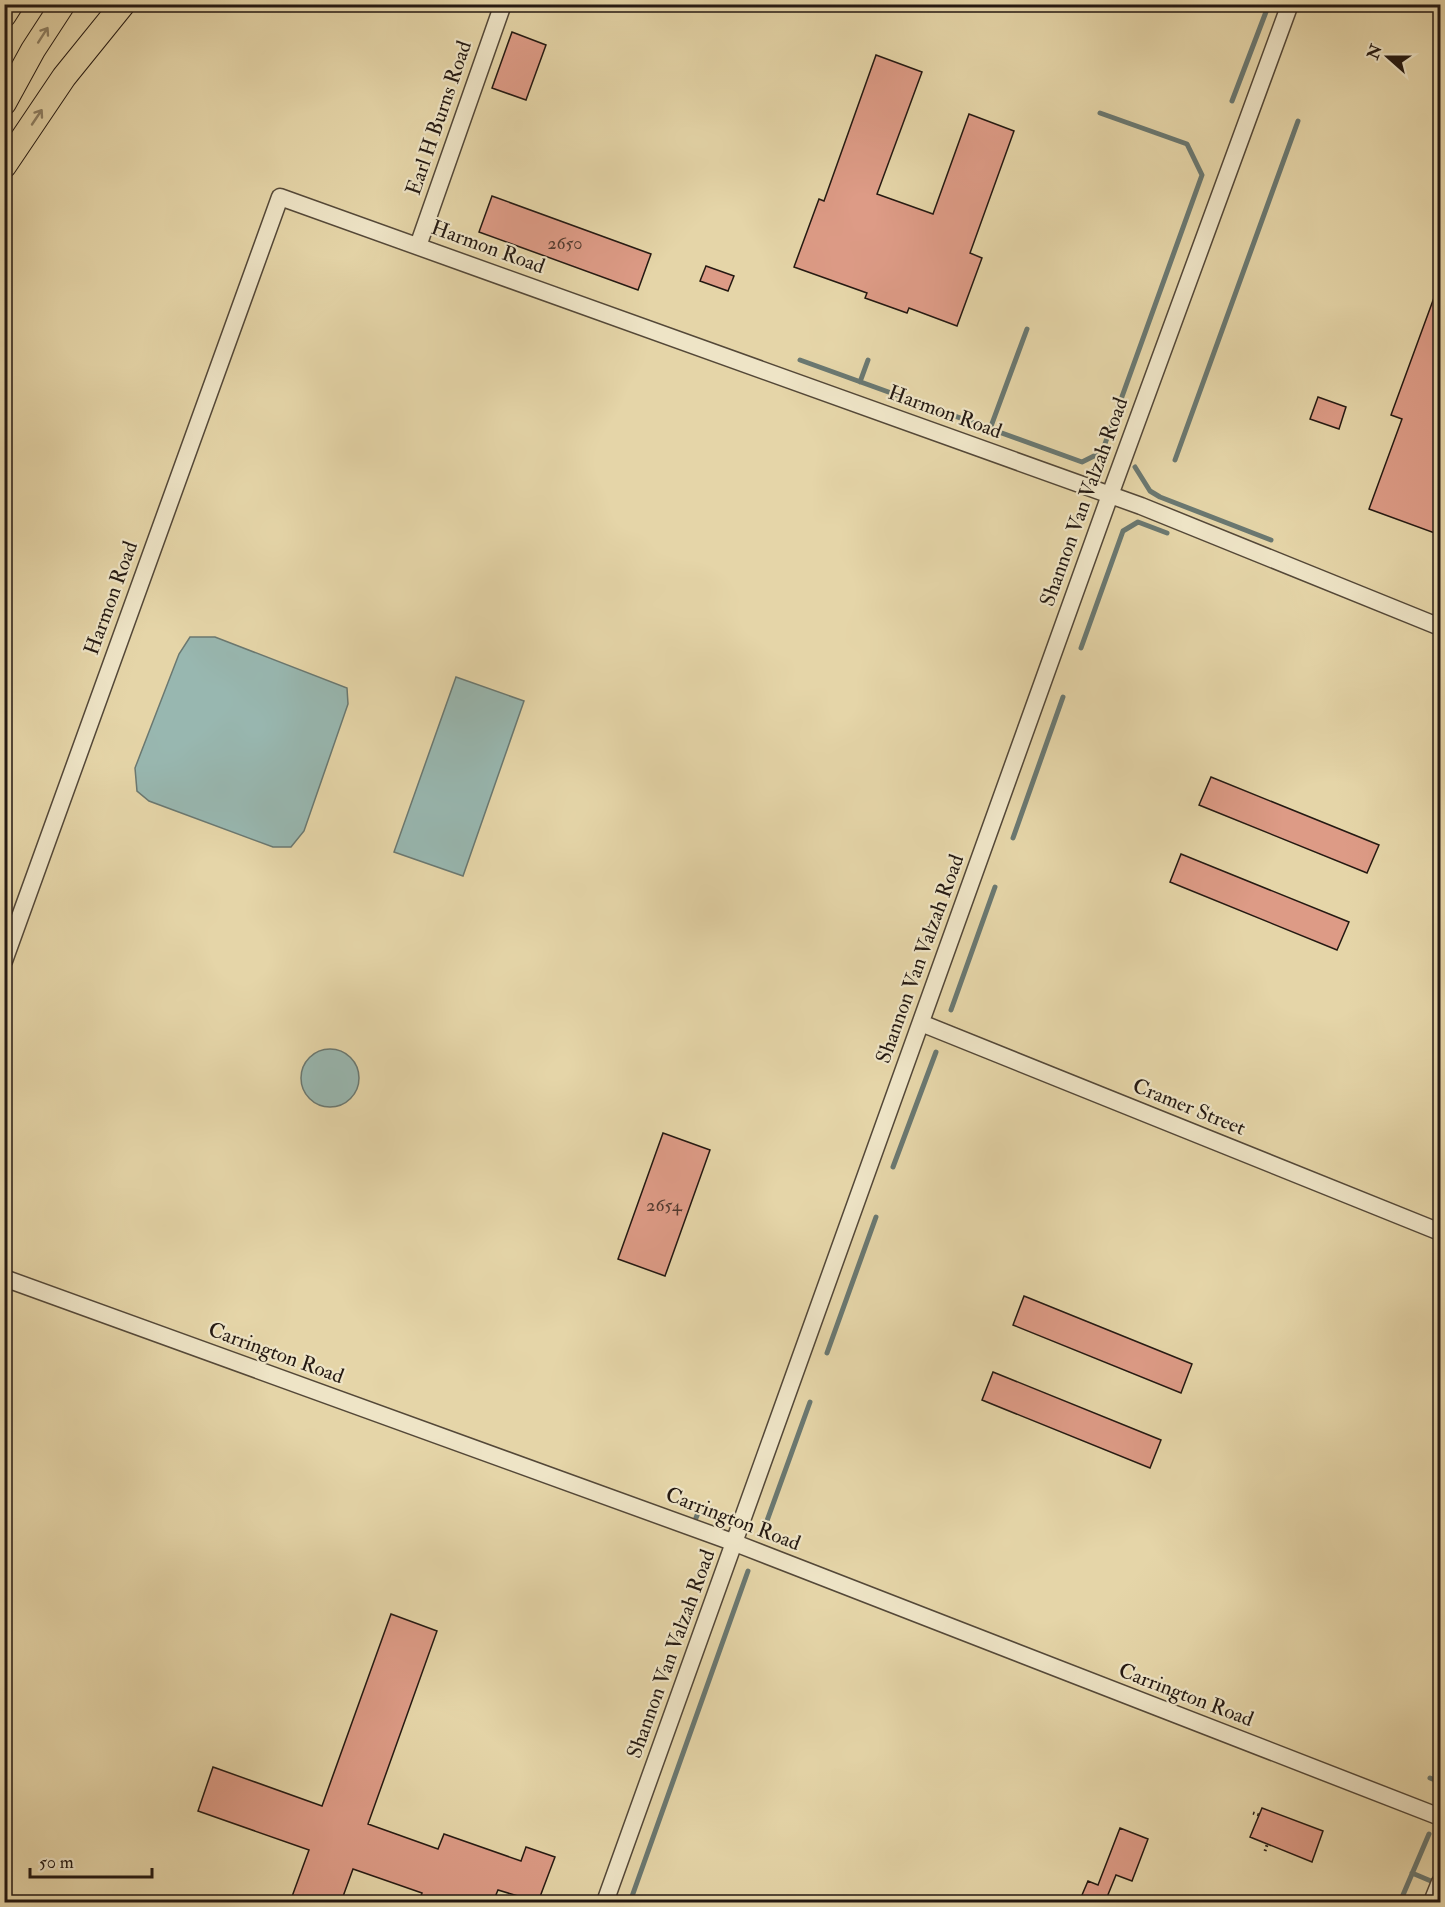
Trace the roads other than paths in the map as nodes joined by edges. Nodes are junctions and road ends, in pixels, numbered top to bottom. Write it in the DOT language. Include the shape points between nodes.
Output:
graph roads {
  1 [pos="11,4"];
  2 [pos="63,4"];
  3 [pos="123,4"];
  4 [pos="503,4"];
  5 [pos="1290,4"];
  6 [pos="4,15"];
  7 [pos="4,103"];
  8 [pos="4,166"];
  9 [pos="418,246"];
  10 [pos="1110,495"];
  11 [pos="1440,627"];
  12 [pos="4,961"];
  13 [pos="921,1023"];
  14 [pos="1440,1232"];
  15 [pos="4,1278"];
  16 [pos="735,1543"];
  17 [pos="1440,1816"];
  18 [pos="1440,1882"];
  19 [pos="605,1902"];
  20 [pos="1432,1902"];
  1 -- 6 [label="highway"];
  7 -- 2 [label="highway, one-way"];
  8 -- 3 [label="highway, one-way" via="64,77"];
  4 -- 9 [label="street, Earl H Burns Road"];
  5 -- 10 [label="street, Shannon Van Valzah Road"];
  9 -- 10 [label="street, Harmon Road"];
  9 -- 12 [label="street, Harmon Road" via="279,197"];
  10 -- 11 [label="street, Harmon Road"];
  10 -- 13 [label="street, Shannon Van Valzah Road"];
  13 -- 14 [label="street, Cramer Street"];
  13 -- 16 [label="street, Shannon Van Valzah Road"];
  15 -- 16 [label="street, Carrington Road"];
  16 -- 17 [label="street, Carrington Road"];
  16 -- 19 [label="street, Shannon Van Valzah Road"];
  18 -- 20 [label="street"];
}
